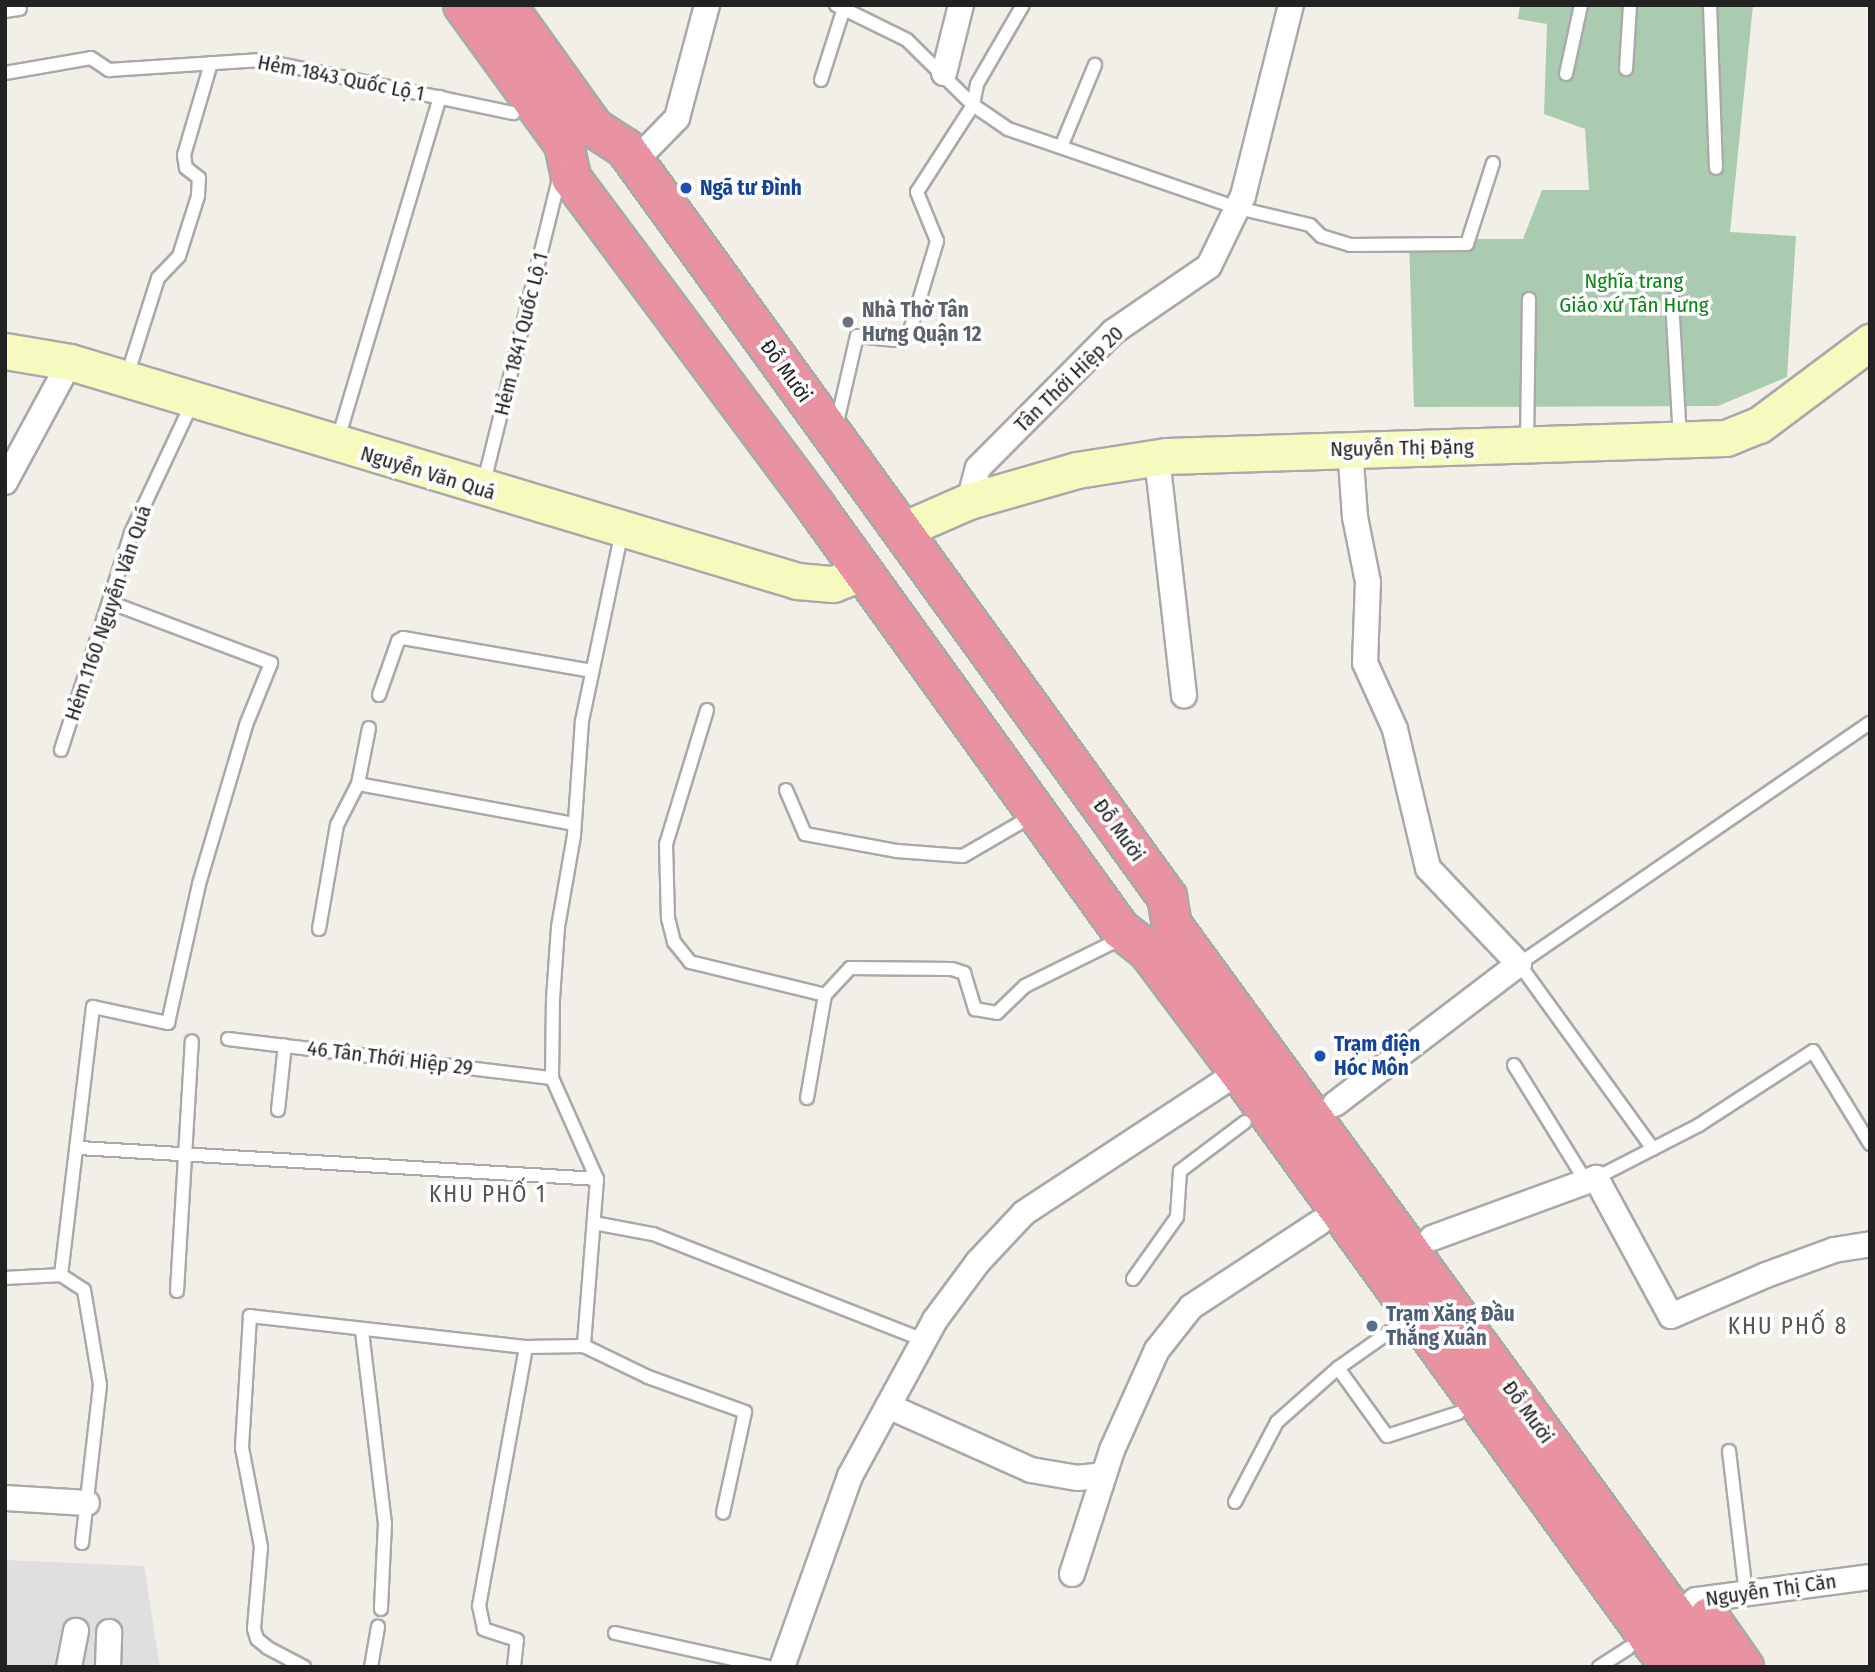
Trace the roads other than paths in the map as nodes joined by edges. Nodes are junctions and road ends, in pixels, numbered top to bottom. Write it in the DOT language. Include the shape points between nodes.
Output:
graph roads {
  1 [pos="435,5"];
  2 [pos="463,5"];
  3 [pos="506,5"];
  4 [pos="535,5"];
  5 [pos="707,5"];
  6 [pos="961,5"];
  7 [pos="1023,5"];
  8 [pos="1292,5"];
  9 [pos="1581,5"];
  10 [pos="1630,5"];
  11 [pos="1710,5"];
  12 [pos="842,6"];
  13 [pos="20,9"];
  14 [pos="5,11"];
  15 [pos="211,63"];
  16 [pos="1095,65"];
  17 [pos="1626,69"];
  18 [pos="5,73"];
  19 [pos="944,73"];
  20 [pos="1566,74"];
  21 [pos="821,80"];
  22 [pos="440,97"];
  23 [pos="973,105"];
  24 [pos="513,113"];
  25 [pos="1061,147"];
  26 [pos="643,152"];
  27 [pos="1493,163"];
  28 [pos="1716,168"];
  29 [pos="559,178"];
  30 [pos="1238,208"];
  31 [pos="1529,299"];
  32 [pos="1672,300"];
  33 [pos="1870,342"];
  34 [pos="5,351"];
  35 [pos="70,362"];
  36 [pos="125,380"];
  37 [pos="193,401"];
  38 [pos="833,424"];
  39 [pos="1680,440"];
  40 [pos="335,446"];
  41 [pos="1527,446"];
  42 [pos="1350,448"];
  43 [pos="1157,458"];
  44 [pos="5,482"];
  45 [pos="482,490"];
  46 [pos="969,501"];
  47 [pos="908,529"];
  48 [pos="622,532"];
  49 [pos="856,574"];
  50 [pos="111,603"];
  51 [pos="592,671"];
  52 [pos="379,695"];
  53 [pos="1185,695"];
  54 [pos="707,710"];
  55 [pos="1870,723"];
  56 [pos="369,728"];
  57 [pos="61,750"];
  58 [pos="358,785"];
  59 [pos="786,790"];
  60 [pos="1025,820"];
  61 [pos="575,824"];
  62 [pos="319,929"];
  63 [pos="1114,942"];
  64 [pos="1519,964"];
  65 [pos="825,995"];
  66 [pos="228,1039"];
  67 [pos="192,1041"];
  68 [pos="285,1045"];
  69 [pos="1514,1065"];
  70 [pos="552,1078"];
  71 [pos="1229,1079"];
  72 [pos="807,1098"];
  73 [pos="1335,1104"];
  74 [pos="278,1110"];
  75 [pos="1245,1122"];
  76 [pos="1870,1144"];
  77 [pos="79,1148"];
  78 [pos="1653,1149"];
  79 [pos="182,1151"];
  80 [pos="597,1179"];
  81 [pos="1592,1180"];
  82 [pos="594,1223"];
  83 [pos="1319,1223"];
  84 [pos="1433,1238"];
  85 [pos="1870,1244"];
  86 [pos="61,1275"];
  87 [pos="5,1278"];
  88 [pos="1133,1279"];
  89 [pos="177,1291"];
  90 [pos="1395,1328"];
  91 [pos="362,1331"];
  92 [pos="924,1340"];
  93 [pos="584,1346"];
  94 [pos="526,1347"];
  95 [pos="1338,1368"];
  96 [pos="888,1406"];
  97 [pos="1458,1413"];
  98 [pos="1729,1451"];
  99 [pos="1104,1475"];
  100 [pos="5,1498"];
  101 [pos="1235,1502"];
  102 [pos="87,1503"];
  103 [pos="723,1513"];
  104 [pos="82,1543"];
  105 [pos="1072,1574"];
  106 [pos="1870,1577"];
  107 [pos="1746,1593"];
  108 [pos="1687,1608"];
  109 [pos="381,1609"];
  110 [pos="378,1627"];
  111 [pos="76,1631"];
  112 [pos="109,1633"];
  113 [pos="615,1633"];
  114 [pos="1623,1660"];
  115 [pos="69,1667"];
  116 [pos="108,1667"];
  117 [pos="304,1667"];
  118 [pos="371,1667"];
  119 [pos="514,1667"];
  120 [pos="768,1667"];
  121 [pos="782,1667"];
  122 [pos="1670,1667"];
  123 [pos="1713,1667"];
  124 [pos="1744,1667"];
  1 -- 24 [label="highway, Đỗ Mười"];
  2 -- 49 [label="highway, Đỗ Mười" via="564,144 571,178"];
  3 -- 38 [label="highway, Đỗ Mười" via="594,128 625,148"];
  4 -- 26 [label="highway, Đỗ Mười"];
  5 -- 26 [label="street" via="677,118"];
  6 -- 19 [label="street"];
  7 -- 23 [label="lane" via="977,84"];
  8 -- 30 [label="street, Tân Thới Hiệp 20" via="1256,155"];
  9 -- 20 [label="lane"];
  10 -- 17 [label="lane"];
  11 -- 28 [label="lane"];
  12 -- 19 [label="lane" via="907,40"];
  12 -- 21 [label="lane"];
  13 -- 14 [label="lane"];
  15 -- 18 [label="lane, Hẻm 1843 Quốc Lộ 1" via="109,70 91,58"];
  15 -- 22 [label="lane, Hẻm 1843 Quốc Lộ 1" via="261,60"];
  15 -- 36 [label="lane" via="184,155 186,168 199,178 198,196 179,256 158,278"];
  16 -- 25 [label="lane"];
  19 -- 23 [label="lane"];
  22 -- 24 [label="lane, Hẻm 1843 Quốc Lộ 1"];
  22 -- 40 [label="lane"];
  23 -- 25 [label="lane" via="1008,129"];
  23 -- 38 [label="lane" via="917,192 937,241 909,334 893,340 857,336"];
  24 -- 29 [label="highway, Đỗ Mười"];
  25 -- 30 [label="lane"];
  26 -- 38 [label="highway, Đỗ Mười"];
  27 -- 30 [label="lane" via="1473,238 1463,245 1350,245 1321,236 1310,225"];
  29 -- 45 [label="lane, Hẻm 1841 Quốc Lộ 1"];
  29 -- 49 [label="highway, Đỗ Mười"];
  30 -- 46 [label="street, Tân Thới Hiệp 20" via="1209,266 1113,332 978,468"];
  31 -- 41 [label="lane"];
  32 -- 39 [label="lane"];
  33 -- 39 [label="street, Nguyễn Thị Đặng" via="1759,425 1727,438"];
  34 -- 35 [label="street, Nguyễn Văn Quá"];
  35 -- 36 [label="street, Nguyễn Văn Quá"];
  35 -- 44 [label="street"];
  36 -- 37 [label="street, Nguyễn Văn Quá"];
  37 -- 40 [label="street, Nguyễn Văn Quá"];
  37 -- 50 [label="lane, Hẻm 1160 Nguyễn Văn Quá" via="131,533"];
  38 -- 47 [label="highway, Đỗ Mười"];
  39 -- 41 [label="street, Nguyễn Thị Đặng"];
  40 -- 45 [label="street, Nguyễn Văn Quá"];
  41 -- 42 [label="street, Nguyễn Thị Đặng"];
  42 -- 43 [label="street, Nguyễn Thị Đặng"];
  42 -- 64 [label="street" via="1355,517 1368,582 1365,663 1395,729 1428,868"];
  43 -- 46 [label="street, Nguyễn Thị Đặng" via="1077,470"];
  43 -- 53 [label="street"];
  45 -- 48 [label="street, Nguyễn Văn Quá"];
  46 -- 47 [label="street, Nguyễn Thị Đặng"];
  47 -- 73 [label="highway, Đỗ Mười"];
  47 -- 108 [label="highway, Đỗ Mười" via="1167,897 1172,925"];
  48 -- 49 [label="street, Nguyễn Văn Quá" via="808,583 833,584"];
  48 -- 51 [label="lane"];
  49 -- 60 [label="highway, Đỗ Mười"];
  49 -- 71 [label="highway, Đỗ Mười" via="1120,929 1148,951"];
  50 -- 57 [label="lane, Hẻm 1160 Nguyễn Văn Quá"];
  50 -- 77 [label="lane" via="271,663 246,725 199,884 168,1023 93,1007"];
  51 -- 52 [label="lane" via="403,638 394,650"];
  51 -- 61 [label="lane" via="582,722"];
  54 -- 65 [label="lane" via="666,844 668,918 674,942 691,962"];
  55 -- 64 [label="lane"];
  56 -- 58 [label="lane"];
  58 -- 61 [label="lane"];
  58 -- 62 [label="lane" via="337,825"];
  59 -- 60 [label="lane" via="805,834 897,851 962,856"];
  60 -- 63 [label="highway, Đỗ Mười"];
  61 -- 70 [label="lane" via="558,927"];
  63 -- 65 [label="lane" via="1025,986 997,1013 975,1009 964,973 952,969 850,968"];
  63 -- 71 [label="highway, Đỗ Mười"];
  64 -- 73 [label="street"];
  64 -- 78 [label="lane"];
  65 -- 72 [label="lane"];
  66 -- 68 [label="lane, 46 Tân Thới Hiệp 29"];
  67 -- 79 [label="lane"];
  68 -- 70 [label="lane, 46 Tân Thới Hiệp 29"];
  68 -- 74 [label="lane"];
  69 -- 81 [label="lane"];
  70 -- 80 [label="lane"];
  71 -- 75 [label="highway, Đỗ Mười"];
  71 -- 92 [label="street" via="1024,1213 978,1262"];
  71 -- 122 [label="highway, Đỗ Mười"];
  73 -- 84 [label="highway, Đỗ Mười"];
  75 -- 83 [label="highway, Đỗ Mười"];
  75 -- 88 [label="lane" via="1180,1171 1177,1217"];
  76 -- 78 [label="lane" via="1813,1051 1699,1125"];
  77 -- 79 [label="lane"];
  77 -- 86 [label="lane"];
  78 -- 81 [label="lane"];
  79 -- 80 [label="lane"];
  79 -- 89 [label="lane"];
  80 -- 82 [label="lane"];
  81 -- 84 [label="street"];
  81 -- 85 [label="street" via="1671,1316 1766,1275 1834,1251"];
  82 -- 92 [label="lane" via="653,1234"];
  82 -- 93 [label="lane"];
  83 -- 90 [label="highway, Đỗ Mười"];
  83 -- 99 [label="street" via="1191,1307 1157,1350"];
  84 -- 108 [label="highway, Đỗ Mười"];
  86 -- 87 [label="lane"];
  86 -- 102 [label="lane" via="84,1290 100,1385"];
  90 -- 95 [label="lane"];
  90 -- 97 [label="highway, Đỗ Mười"];
  91 -- 94 [label="lane"];
  91 -- 109 [label="lane" via="385,1523"];
  91 -- 117 [label="lane" via="250,1316 242,1448 261,1546 254,1629 268,1648"];
  92 -- 96 [label="street"];
  93 -- 94 [label="lane"];
  93 -- 103 [label="lane" via="648,1377 745,1412"];
  94 -- 119 [label="lane" via="479,1606 484,1629 517,1640"];
  95 -- 97 [label="lane" via="1387,1436"];
  95 -- 101 [label="lane" via="1276,1422"];
  96 -- 99 [label="street" via="1031,1470 1078,1478"];
  96 -- 121 [label="street" via="850,1476"];
  97 -- 114 [label="highway, Đỗ Mười"];
  98 -- 107 [label="lane"];
  99 -- 105 [label="street"];
  100 -- 102 [label="street"];
  102 -- 104 [label="lane"];
  106 -- 107 [label="street, Nguyễn Thị Căn"];
  107 -- 108 [label="street, Nguyễn Thị Căn"];
  108 -- 123 [label="highway, Đỗ Mười"];
  108 -- 124 [label="highway, Đỗ Mười"];
  110 -- 118 [label="lane"];
  111 -- 115 [label="street"];
  112 -- 116 [label="street"];
  113 -- 120 [label="lane"];
}
